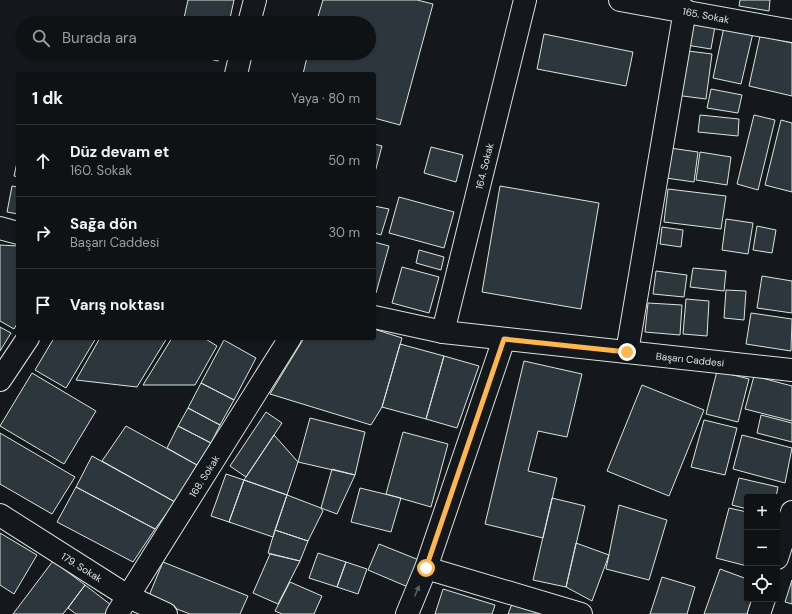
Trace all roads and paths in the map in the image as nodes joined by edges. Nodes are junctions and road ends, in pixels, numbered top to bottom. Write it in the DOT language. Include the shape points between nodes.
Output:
graph roads {
  1 [pos="256,0"];
  2 [pos="525,0"];
  3 [pos="620,0"];
  4 [pos="685,10"];
  5 [pos="251,16"];
  6 [pos="792,31"];
  7 [pos="239,60"];
  8 [pos="236,72"];
  9 [pos="0,228"];
  10 [pos="16,232"];
  11 [pos="376,317"];
  12 [pos="443,332"];
  13 [pos="504,339"];
  14 [pos="27,340"];
  15 [pos="289,340"];
  16 [pos="627,352"];
  17 [pos="792,370"];
  18 [pos="0,380"];
  19 [pos="792,512"];
  20 [pos="0,516"];
  21 [pos="780,549"];
  22 [pos="426,568"];
  23 [pos="763,602"];
  24 [pos="123,606"];
  25 [pos="166,614"];
  26 [pos="407,614"];
  27 [pos="581,614"];
  28 [pos="759,614"];
  1 -- 5 [label="street"];
  2 -- 12 [label="street, 164. Sokak"];
  3 -- 4 [label="street, 165. Sokak"];
  4 -- 6 [label="street, 165. Sokak"];
  4 -- 16 [label="street"];
  7 -- 8 [label="street"];
  9 -- 10 [label="street"];
  11 -- 12 [label="street, Başarı Caddesi"];
  12 -- 13 [label="street, Başarı Caddesi"];
  13 -- 16 [label="street, Başarı Caddesi"];
  13 -- 22 [label="street"];
  14 -- 18 [label="street"];
  15 -- 24 [label="street, 168. Sokak"];
  16 -- 17 [label="street, Başarı Caddesi"];
  19 -- 21 [label="street"];
  20 -- 24 [label="street, 179. Sokak"];
  26 -- 22 [label="street, one-way"];
  22 -- 27 [label="street"];
  23 -- 28 [label="street"];
  24 -- 25 [label="street, 179. Sokak"];
}
